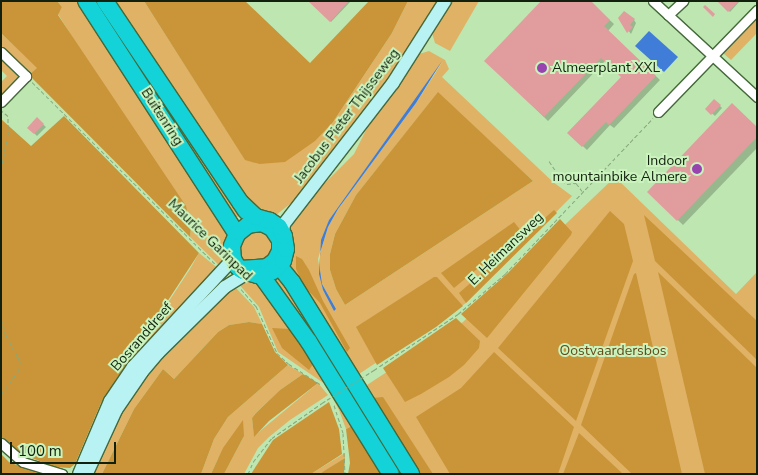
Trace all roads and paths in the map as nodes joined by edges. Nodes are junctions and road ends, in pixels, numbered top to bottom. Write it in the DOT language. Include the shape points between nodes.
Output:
graph roads {
  1 [pos="86,1"];
  2 [pos="105,1"];
  3 [pos="444,1"];
  4 [pos="653,1"];
  5 [pos="683,1"];
  6 [pos="757,10"];
  7 [pos="668,15"];
  8 [pos="1,52"];
  9 [pos="712,57"];
  10 [pos="26,76"];
  11 [pos="757,97"];
  12 [pos="1,102"];
  13 [pos="1,110"];
  14 [pos="658,112"];
  15 [pos="549,161"];
  16 [pos="1,170"];
  17 [pos="582,191"];
  18 [pos="268,224"];
  19 [pos="237,234"];
  20 [pos="280,262"];
  21 [pos="238,273"];
  22 [pos="1,319"];
  23 [pos="324,386"];
  24 [pos="1,394"];
  25 [pos="329,395"];
  26 [pos="1,443"];
  27 [pos="55,474"];
  28 [pos="62,474"];
  29 [pos="79,474"];
  30 [pos="88,474"];
  31 [pos="248,474"];
  32 [pos="345,474"];
  33 [pos="391,474"];
  34 [pos="411,474"];
  1 -- 19 [label="highway, Buitenring"];
  2 -- 18 [label="highway, Buitenring" via="241,203"];
  3 -- 18 [label="main road, Jacobus Pieter Thijsseweg" via="374,111 284,224"];
  4 -- 7 [label="street"];
  5 -- 7 [label="street"];
  6 -- 9 [label="street"];
  7 -- 9 [label="street"];
  8 -- 10 [label="street"];
  9 -- 11 [label="street"];
  9 -- 14 [label="street"];
  10 -- 12 [label="street"];
  10 -- 21 [label="path, Maurice Garinpad"];
  13 -- 16 [label="path" via="8,116 8,136"];
  14 -- 17 [label="path, E. Heimansweg"];
  15 -- 17 [label="path" via="562,180 567,184 576,183"];
  17 -- 31 [label="path, E. Heimansweg, bridge" via="498,279 458,314 272,438"];
  18 -- 19 [label="highway" via="244,227"];
  18 -- 20 [label="highway" via="286,249"];
  19 -- 21 [label="highway" via="232,246"];
  20 -- 21 [label="highway"];
  20 -- 34 [label="highway"];
  21 -- 23 [label="path, Maurice Garinpad" via="277,353"];
  21 -- 29 [label="main road, Bosranddreef" via="133,367 110,401"];
  21 -- 30 [label="main road, Bosranddreef" via="142,372 116,410"];
  21 -- 33 [label="highway" via="309,342"];
  22 -- 24 [label="path" via="20,361 19,370"];
  25 -- 32 [label="path" via="343,433"];
  26 -- 27 [label="street" via="23,462"];
  27 -- 28 [label="street"];
}
